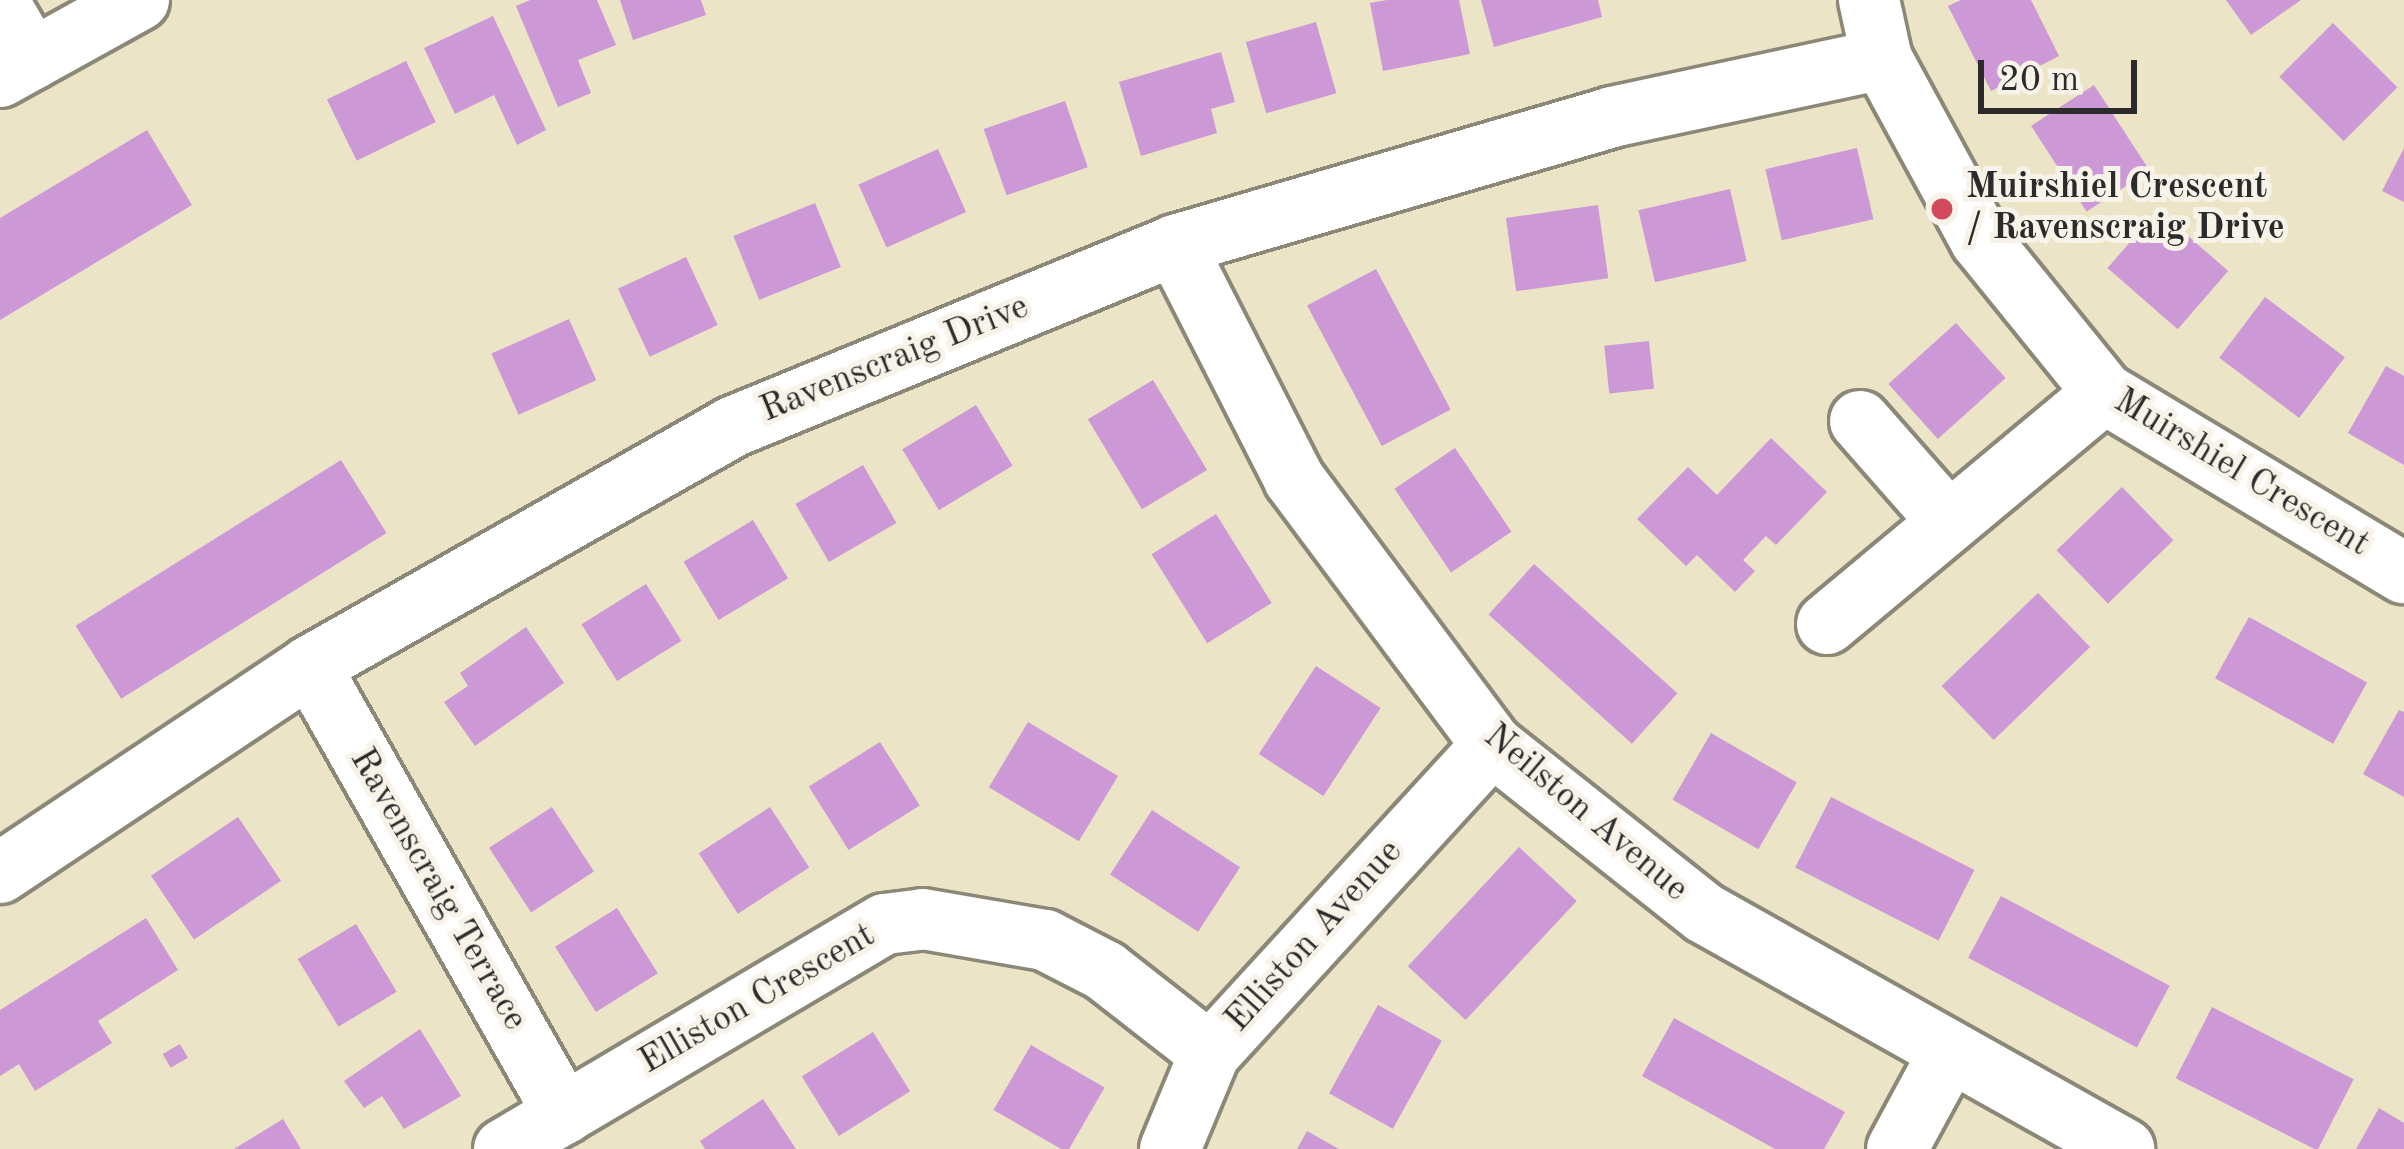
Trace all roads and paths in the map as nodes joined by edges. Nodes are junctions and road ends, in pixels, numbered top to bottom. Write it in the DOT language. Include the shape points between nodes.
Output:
graph roads {
  1 [pos="139,0"];
  2 [pos="1869,0"];
  3 [pos="0,4"];
  4 [pos="1882,59"];
  5 [pos="16,68"];
  6 [pos="1174,245"];
  7 [pos="2104,393"];
  8 [pos="1860,421"];
  9 [pos="1947,520"];
  10 [pos="2404,573"];
  11 [pos="1827,624"];
  12 [pos="310,666"];
  13 [pos="1492,745"];
  14 [pos="0,873"];
  15 [pos="1210,1053"];
  16 [pos="1949,1053"];
  17 [pos="564,1114"];
  18 [pos="504,1149"];
  19 [pos="1170,1149"];
  20 [pos="1897,1149"];
  21 [pos="2124,1149"];
  1 -- 5 [label="street"];
  2 -- 4 [label="street, Muirshiel Crescent"];
  3 -- 5 [label="street"];
  4 -- 6 [label="street, Ravenscraig Drive" via="1612,117"];
  4 -- 7 [label="street, Muirshiel Crescent" via="1981,241"];
  6 -- 12 [label="street, Ravenscraig Drive" via="732,428"];
  6 -- 13 [label="street, Neilston Avenue" via="1294,479"];
  7 -- 9 [label="street"];
  7 -- 10 [label="street, Muirshiel Crescent"];
  8 -- 9 [label="street"];
  9 -- 11 [label="street"];
  12 -- 14 [label="street, Ravenscraig Drive"];
  12 -- 17 [label="street, Ravenscraig Terrace"];
  13 -- 15 [label="street, Elliston Avenue"];
  13 -- 16 [label="street, Neilston Avenue" via="1704,913"];
  15 -- 17 [label="street, Elliston Crescent" via="1105,971 1045,940 923,919 885,924"];
  15 -- 19 [label="street, Elliston Avenue"];
  16 -- 20 [label="street"];
  16 -- 21 [label="street, Neilston Avenue"];
  17 -- 18 [label="street, Elliston Crescent"];
}
